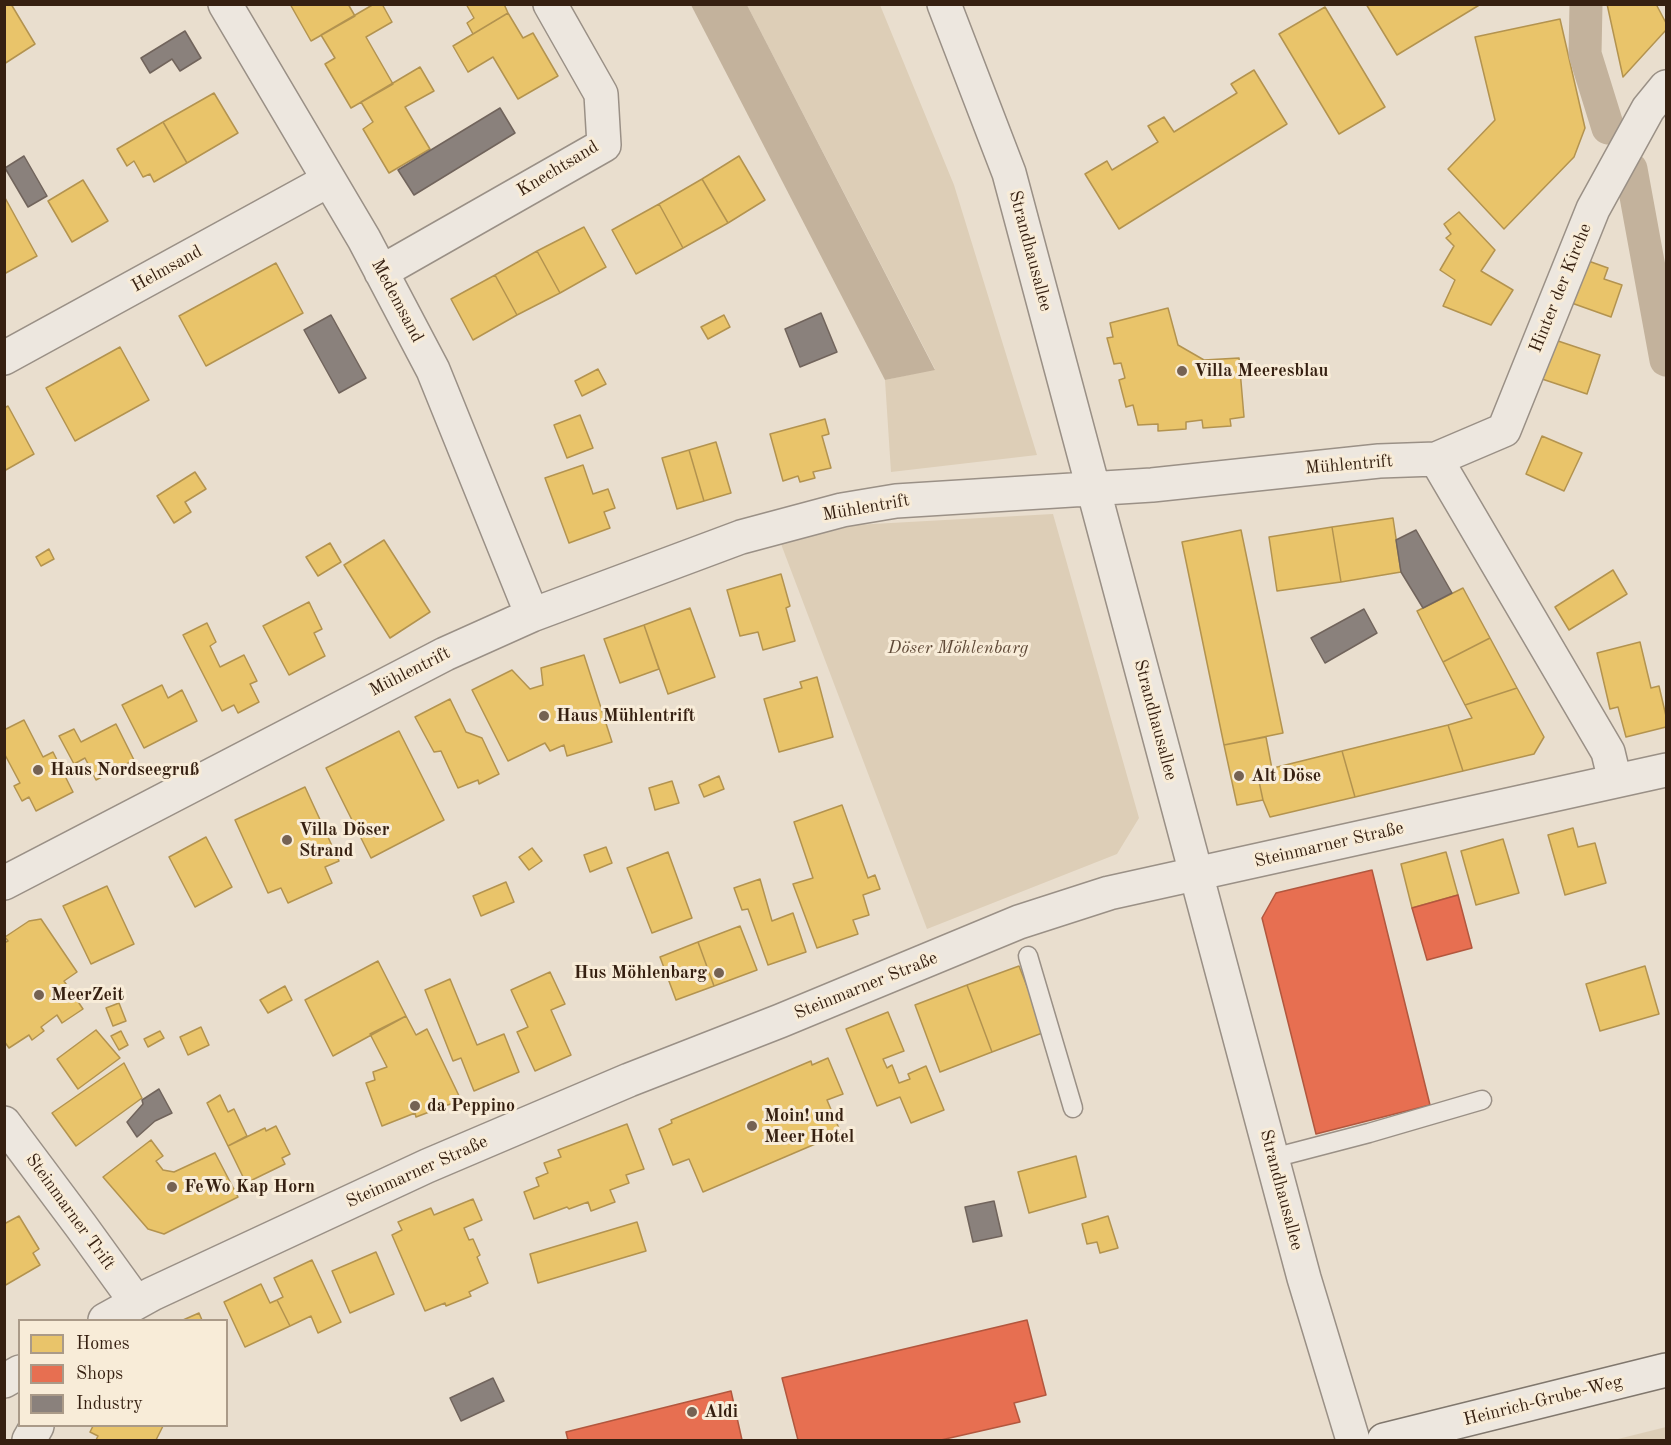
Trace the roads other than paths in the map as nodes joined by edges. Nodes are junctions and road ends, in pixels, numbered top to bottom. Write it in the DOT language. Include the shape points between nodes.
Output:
graph roads {
  1 [pos="225,4"];
  2 [pos="550,4"];
  3 [pos="944,4"];
  4 [pos="1666,87"];
  5 [pos="329,180"];
  6 [pos="381,272"];
  7 [pos="4,358"];
  8 [pos="1436,459"];
  9 [pos="1093,488"];
  10 [pos="532,615"];
  11 [pos="1666,770"];
  12 [pos="1615,781"];
  13 [pos="1197,875"];
  14 [pos="4,883"];
  15 [pos="1028,956"];
  16 [pos="1482,1100"];
  17 [pos="1073,1108"];
  18 [pos="4,1123"];
  19 [pos="1273,1158"];
  20 [pos="136,1302"];
  21 [pos="107,1319"];
  22 [pos="1666,1370"];
  23 [pos="18,1373"];
  24 [pos="4,1381"];
  25 [pos="1353,1440"];
  26 [pos="1384,1440"];
  1 -- 5 [label="street, Medemsand"];
  2 -- 6 [label="street, Knechtsand" via="602,94 604,145"];
  3 -- 9 [label="street, Strandhausallee" via="1009,173"];
  4 -- 8 [label="street, Hinter der Kirche" via="1648,108 1593,210 1504,430"];
  5 -- 6 [label="street, Medemsand"];
  5 -- 7 [label="street, Helmsand"];
  6 -- 10 [label="street, Medemsand" via="433,370"];
  8 -- 9 [label="street, Mühlentrift"];
  8 -- 12 [label="street" via="1608,752"];
  9 -- 10 [label="street, Mühlentrift" via="896,501 842,510 741,537"];
  9 -- 13 [label="street, Strandhausallee"];
  10 -- 14 [label="street, Mühlentrift" via="445,654"];
  11 -- 12 [label="street, Steinmarner Straße"];
  12 -- 13 [label="street, Steinmarner Straße"];
  13 -- 19 [label="street, Strandhausallee"];
  13 -- 20 [label="street, Steinmarner Straße" via="1109,893 1019,922 427,1166"];
  15 -- 17 [label="lane"];
  16 -- 19 [label="lane"];
  18 -- 20 [label="street, Steinmarner Trift"];
  19 -- 25 [label="street, Strandhausallee"];
  20 -- 21 [label="street, Steinmarner Straße"];
  22 -- 26 [label="street, Heinrich-Grube-Weg"];
  23 -- 24 [label="street"];
}
